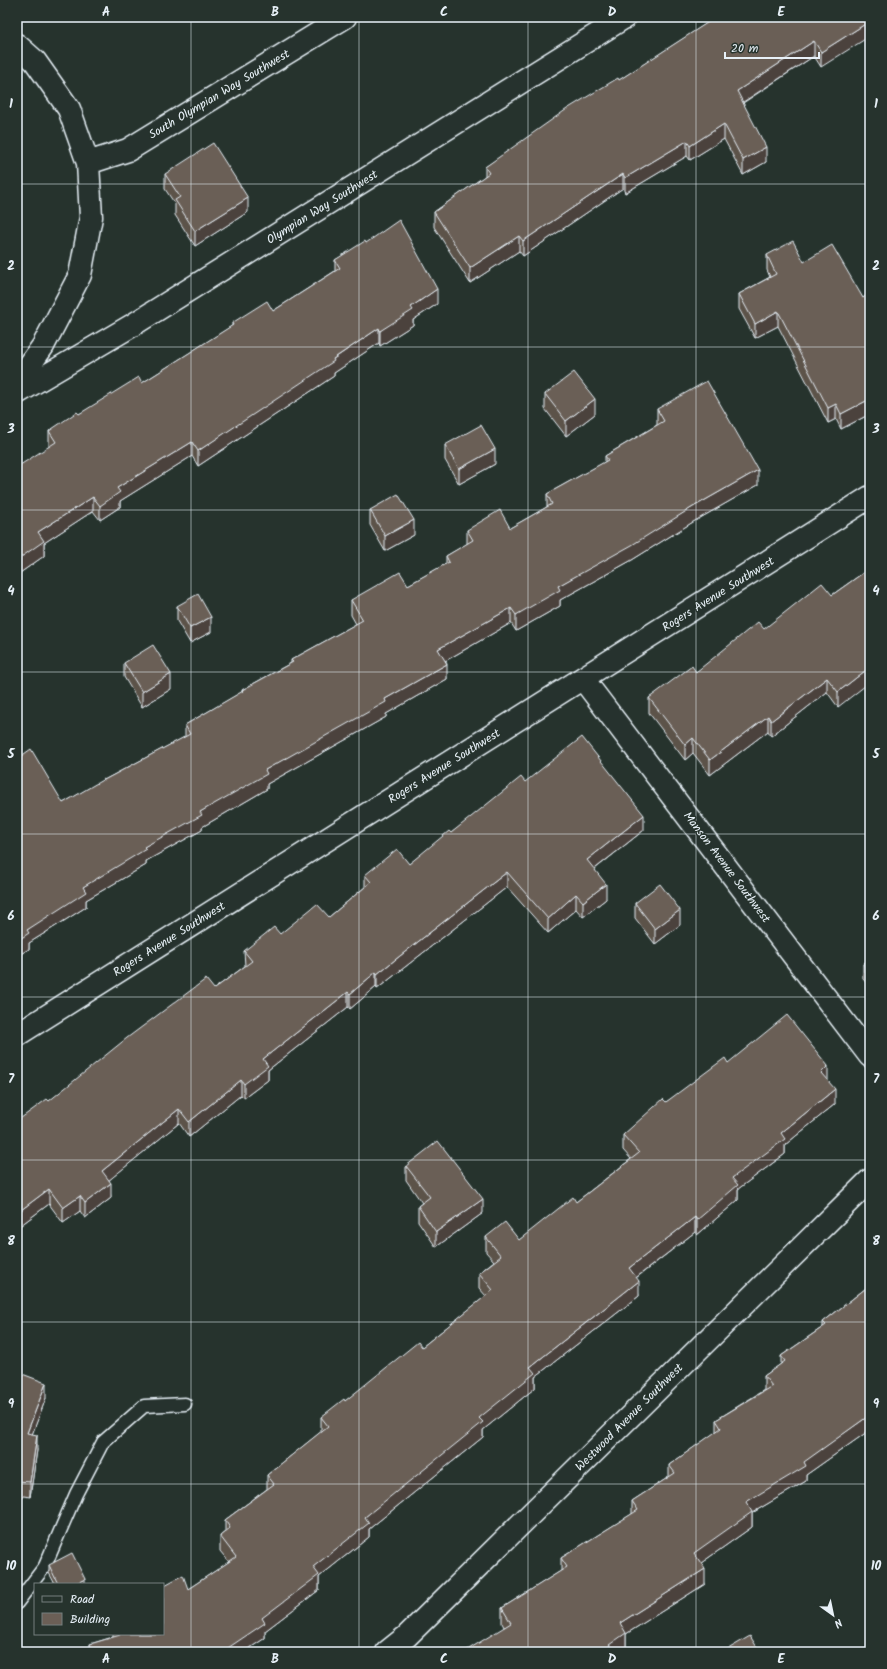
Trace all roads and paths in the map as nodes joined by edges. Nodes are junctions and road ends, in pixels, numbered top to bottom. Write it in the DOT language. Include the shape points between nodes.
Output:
graph roads {
  1 [pos="345,17"];
  2 [pos="625,17"];
  3 [pos="17,45"];
  4 [pos="88,163"];
  5 [pos="17,383"];
  6 [pos="17,393"];
  7 [pos="870,497"];
  8 [pos="583,679"];
  9 [pos="17,1034"];
  10 [pos="870,1056"];
  11 [pos="870,1180"];
  12 [pos="185,1404"];
  13 [pos="17,1603"];
  14 [pos="387,1652"];
  1 -- 4 [label="street, South Olympian Way Southwest" via="128,150"];
  2 -- 6 [label="street, Olympian Way Southwest" via="132,326"];
  3 -- 4 [label="street" via="35,60 69,109"];
  4 -- 5 [label="street" via="92,217 80,275 43,346"];
  7 -- 8 [label="street, Rogers Avenue Southwest"];
  8 -- 9 [label="street, Rogers Avenue Southwest"];
  8 -- 10 [label="street, Manson Avenue Southwest"];
  11 -- 14 [label="street, Westwood Avenue Southwest"];
  12 -- 13 [label="lane" via="144,1406 103,1442 76,1494 46,1566"];
}
